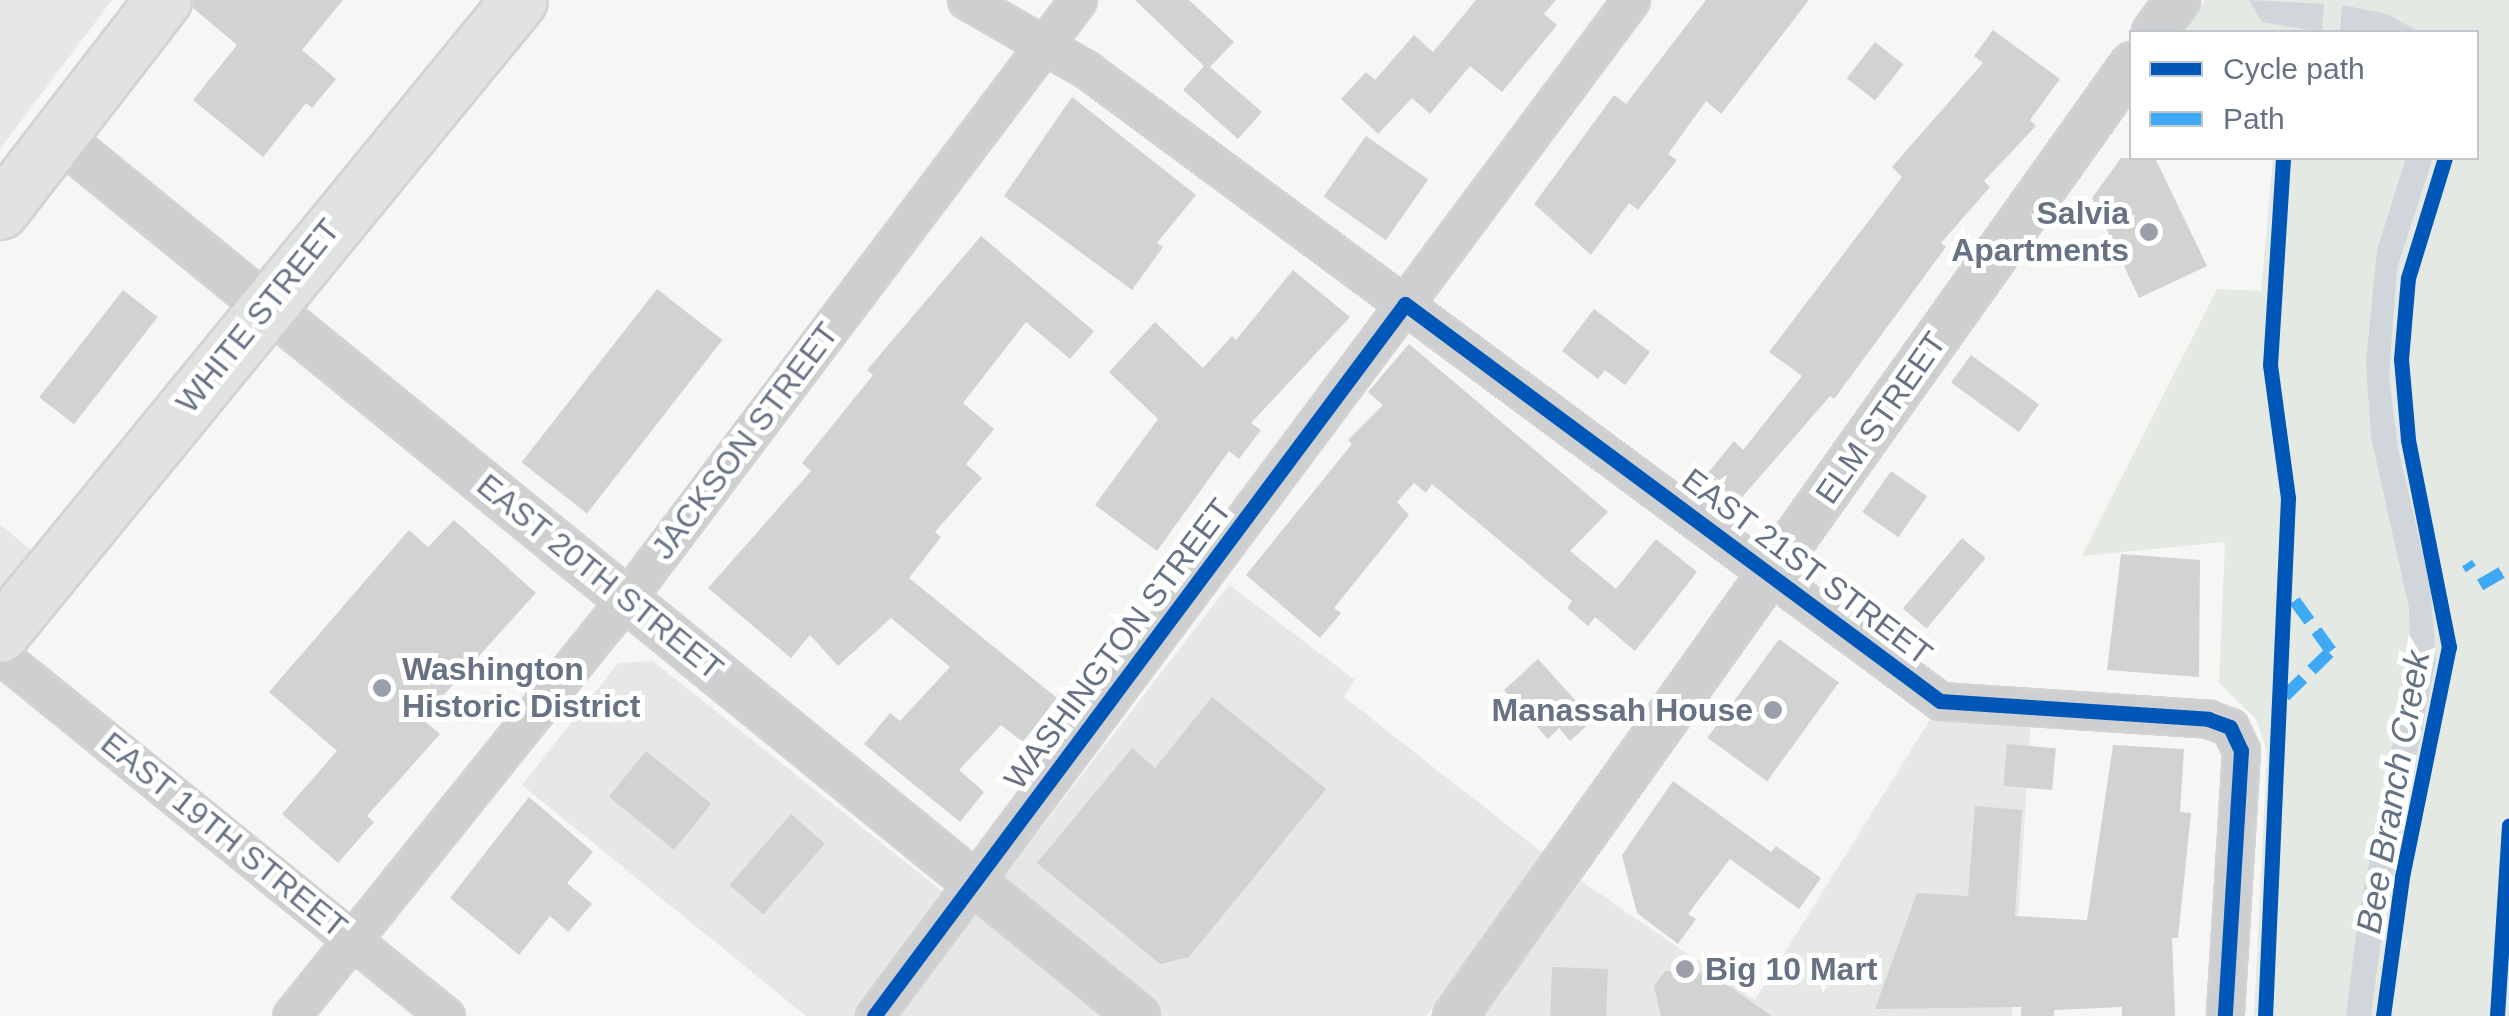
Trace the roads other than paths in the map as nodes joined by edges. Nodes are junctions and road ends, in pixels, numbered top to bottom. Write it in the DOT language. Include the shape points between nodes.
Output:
graph roads {
  1 [pos="163,0"];
  2 [pos="518,0"];
  3 [pos="966,0"];
  4 [pos="1078,0"];
  5 [pos="1631,0"];
  6 [pos="2178,0"];
  7 [pos="2156,30"];
  8 [pos="1043,47"];
  9 [pos="2129,68"];
  10 [pos="61,139"];
  11 [pos="0,211"];
  12 [pos="1405,304"];
  13 [pos="265,305"];
  14 [pos="1770,573"];
  15 [pos="626,599"];
  16 [pos="0,634"];
  17 [pos="0,656"];
  18 [pos="974,882"];
  19 [pos="353,940"];
  20 [pos="291,1016"];
  21 [pos="446,1016"];
  22 [pos="874,1016"];
  23 [pos="1138,1016"];
  24 [pos="1455,1016"];
  25 [pos="2225,1016"];
  1 -- 10 [label="main road"];
  2 -- 13 [label="main road, WHITE STREET"];
  3 -- 8 [label="street, EAST 21ST STREET"];
  4 -- 8 [label="street, JACKSON STREET"];
  5 -- 12 [label="street, WASHINGTON STREET"];
  6 -- 7 [label="street"];
  8 -- 12 [label="street, EAST 21ST STREET" via="1087,70"];
  8 -- 15 [label="street, JACKSON STREET"];
  9 -- 14 [label="street, ELM STREET"];
  10 -- 11 [label="main road"];
  10 -- 13 [label="street, EAST 20TH STREET"];
  12 -- 14 [label="street, EAST 21ST STREET"];
  12 -- 18 [label="street, WASHINGTON STREET"];
  13 -- 15 [label="street, EAST 20TH STREET"];
  13 -- 16 [label="main road, WHITE STREET"];
  14 -- 24 [label="street, ELM STREET"];
  14 -- 25 [label="street, EAST 21ST STREET" via="1940,701 2208,718 2230,727 2240,751"];
  15 -- 18 [label="street, EAST 20TH STREET"];
  15 -- 19 [label="street, JACKSON STREET"];
  17 -- 19 [label="street, EAST 19TH STREET"];
  18 -- 22 [label="street, WASHINGTON STREET"];
  18 -- 23 [label="street, EAST 20TH STREET"];
  19 -- 20 [label="street, JACKSON STREET"];
  19 -- 21 [label="street, EAST 19TH STREET"];
}
